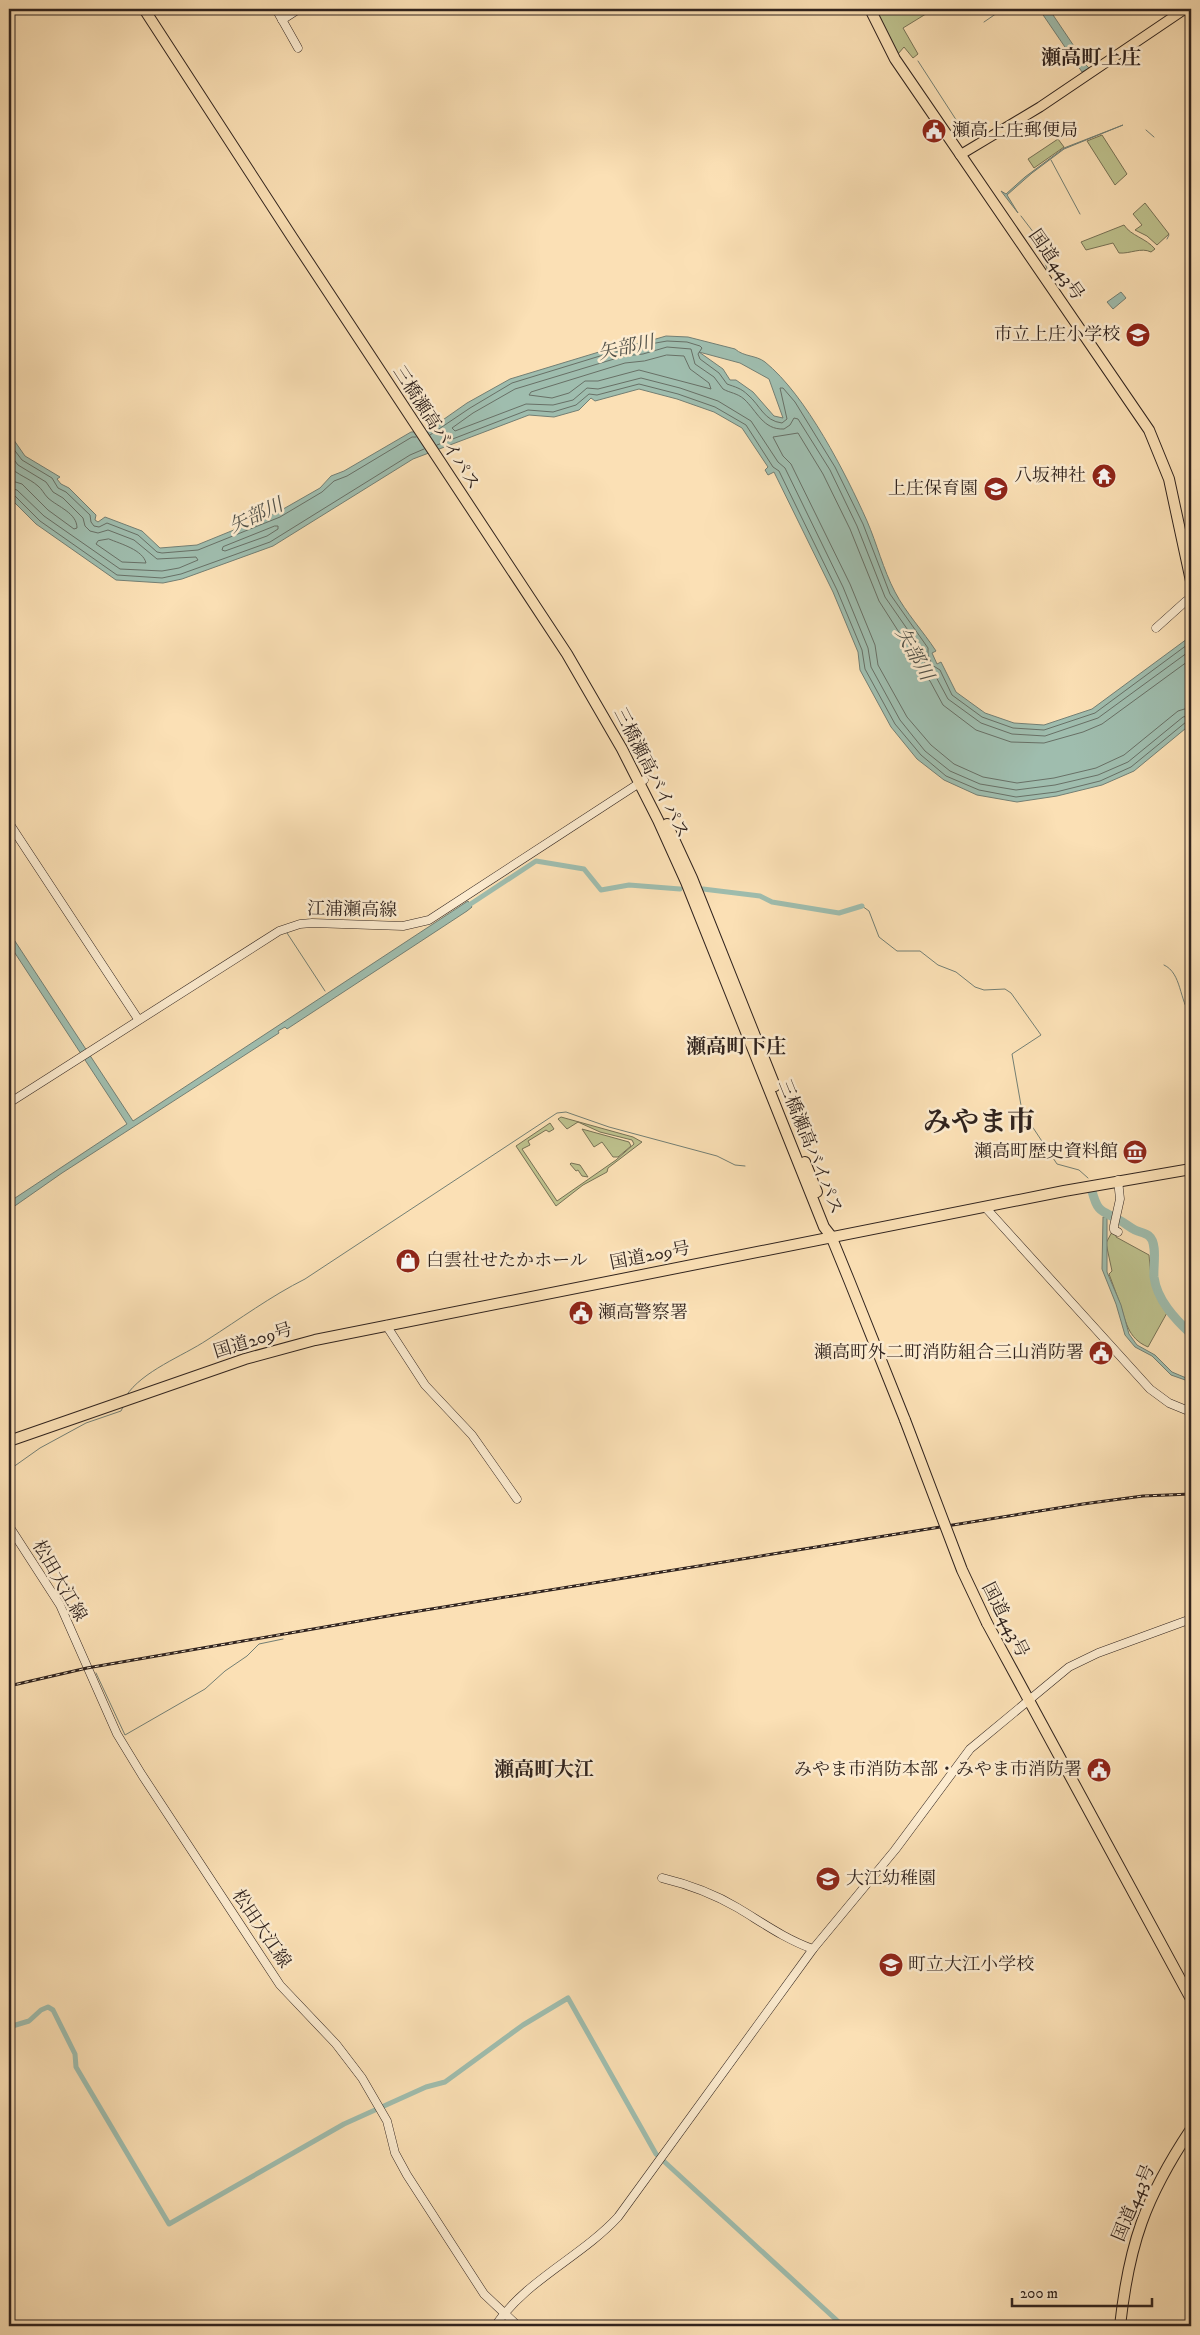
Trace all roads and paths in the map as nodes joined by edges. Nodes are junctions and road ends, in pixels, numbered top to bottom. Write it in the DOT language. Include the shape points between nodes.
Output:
graph roads {
  1 [pos="144,9"];
  2 [pos="149,9"];
  3 [pos="276,9"];
  4 [pos="299,9"];
  5 [pos="870,9"];
  6 [pos="1185,9"];
  7 [pos="282,20"];
  8 [pos="298,48"];
  9 [pos="960,155"];
  10 [pos="403,401"];
  11 [pos="1191,581"];
  12 [pos="1186,600"];
  13 [pos="1156,628"];
  14 [pos="642,781"];
  15 [pos="9,822"];
  16 [pos="138,1019"];
  17 [pos="9,1103"];
  18 [pos="1191,1168"];
  19 [pos="1118,1180"];
  20 [pos="985,1207"];
  21 [pos="1118,1232"];
  22 [pos="831,1236"];
  23 [pos="386,1325"];
  24 [pos="1191,1412"];
  25 [pos="9,1441"];
  26 [pos="517,1500"];
  27 [pos="9,1526"];
  28 [pos="1191,1619"];
  29 [pos="1028,1700"];
  30 [pos="662,1878"];
  31 [pos="813,1949"];
  32 [pos="1191,1999"];
  33 [pos="1191,2129"];
  34 [pos="504,2313"];
  35 [pos="495,2326"];
  36 [pos="518,2326"];
  37 [pos="1120,2326"];
  1 -- 10 [label="highway, 三橋瀬高バイパス"];
  2 -- 10 [label="highway, 三橋瀬高バイパス"];
  3 -- 7 [label="street"];
  4 -- 7 [label="street"];
  5 -- 9 [label="highway, 国道443号" via="895,59"];
  6 -- 9 [label="main road" via="1040,107"];
  7 -- 8 [label="street"];
  9 -- 11 [label="highway, 国道443号" via="1150,430 1169,479"];
  10 -- 14 [label="highway, 三橋瀬高バイパス" via="527,590"];
  12 -- 13 [label="street"];
  14 -- 16 [label="street, 江浦瀬高線" via="429,920 403,926 312,923 288,927"];
  14 -- 22 [label="highway, 三橋瀬高バイパス" via="686,882 824,1227"];
  15 -- 16 [label="street"];
  16 -- 17 [label="street, 江浦瀬高線"];
  18 -- 19 [label="highway, 国道209号"];
  19 -- 20 [label="highway, 国道209号"];
  19 -- 21 [label="street" via="1120,1198 1114,1226"];
  20 -- 22 [label="highway, 国道209号"];
  20 -- 24 [label="street" via="1150,1389 1169,1403"];
  22 -- 23 [label="highway, 国道209号"];
  22 -- 29 [label="highway, 国道443号, bridge" via="906,1420 962,1570"];
  23 -- 25 [label="highway, 国道209号" via="275,1349"];
  23 -- 26 [label="street" via="425,1385 468,1430"];
  27 -- 34 [label="street, 松田大江線" via="56,1599 117,1734 142,1775 280,1985 346,2055 382,2111 395,2154 407,2175 484,2294"];
  28 -- 29 [label="street" via="1085,1658"];
  29 -- 31 [label="street" via="956,1764 895,1850"];
  29 -- 32 [label="highway, 国道443号"];
  30 -- 31 [label="street" via="737,1907 791,1941"];
  31 -- 34 [label="street" via="627,2205 603,2233 529,2289"];
  33 -- 37 [label="highway, 国道443号" via="1166,2168 1140,2223 1126,2276"];
  34 -- 35 [label="street"];
  34 -- 36 [label="street, 松田大江線"];
}
